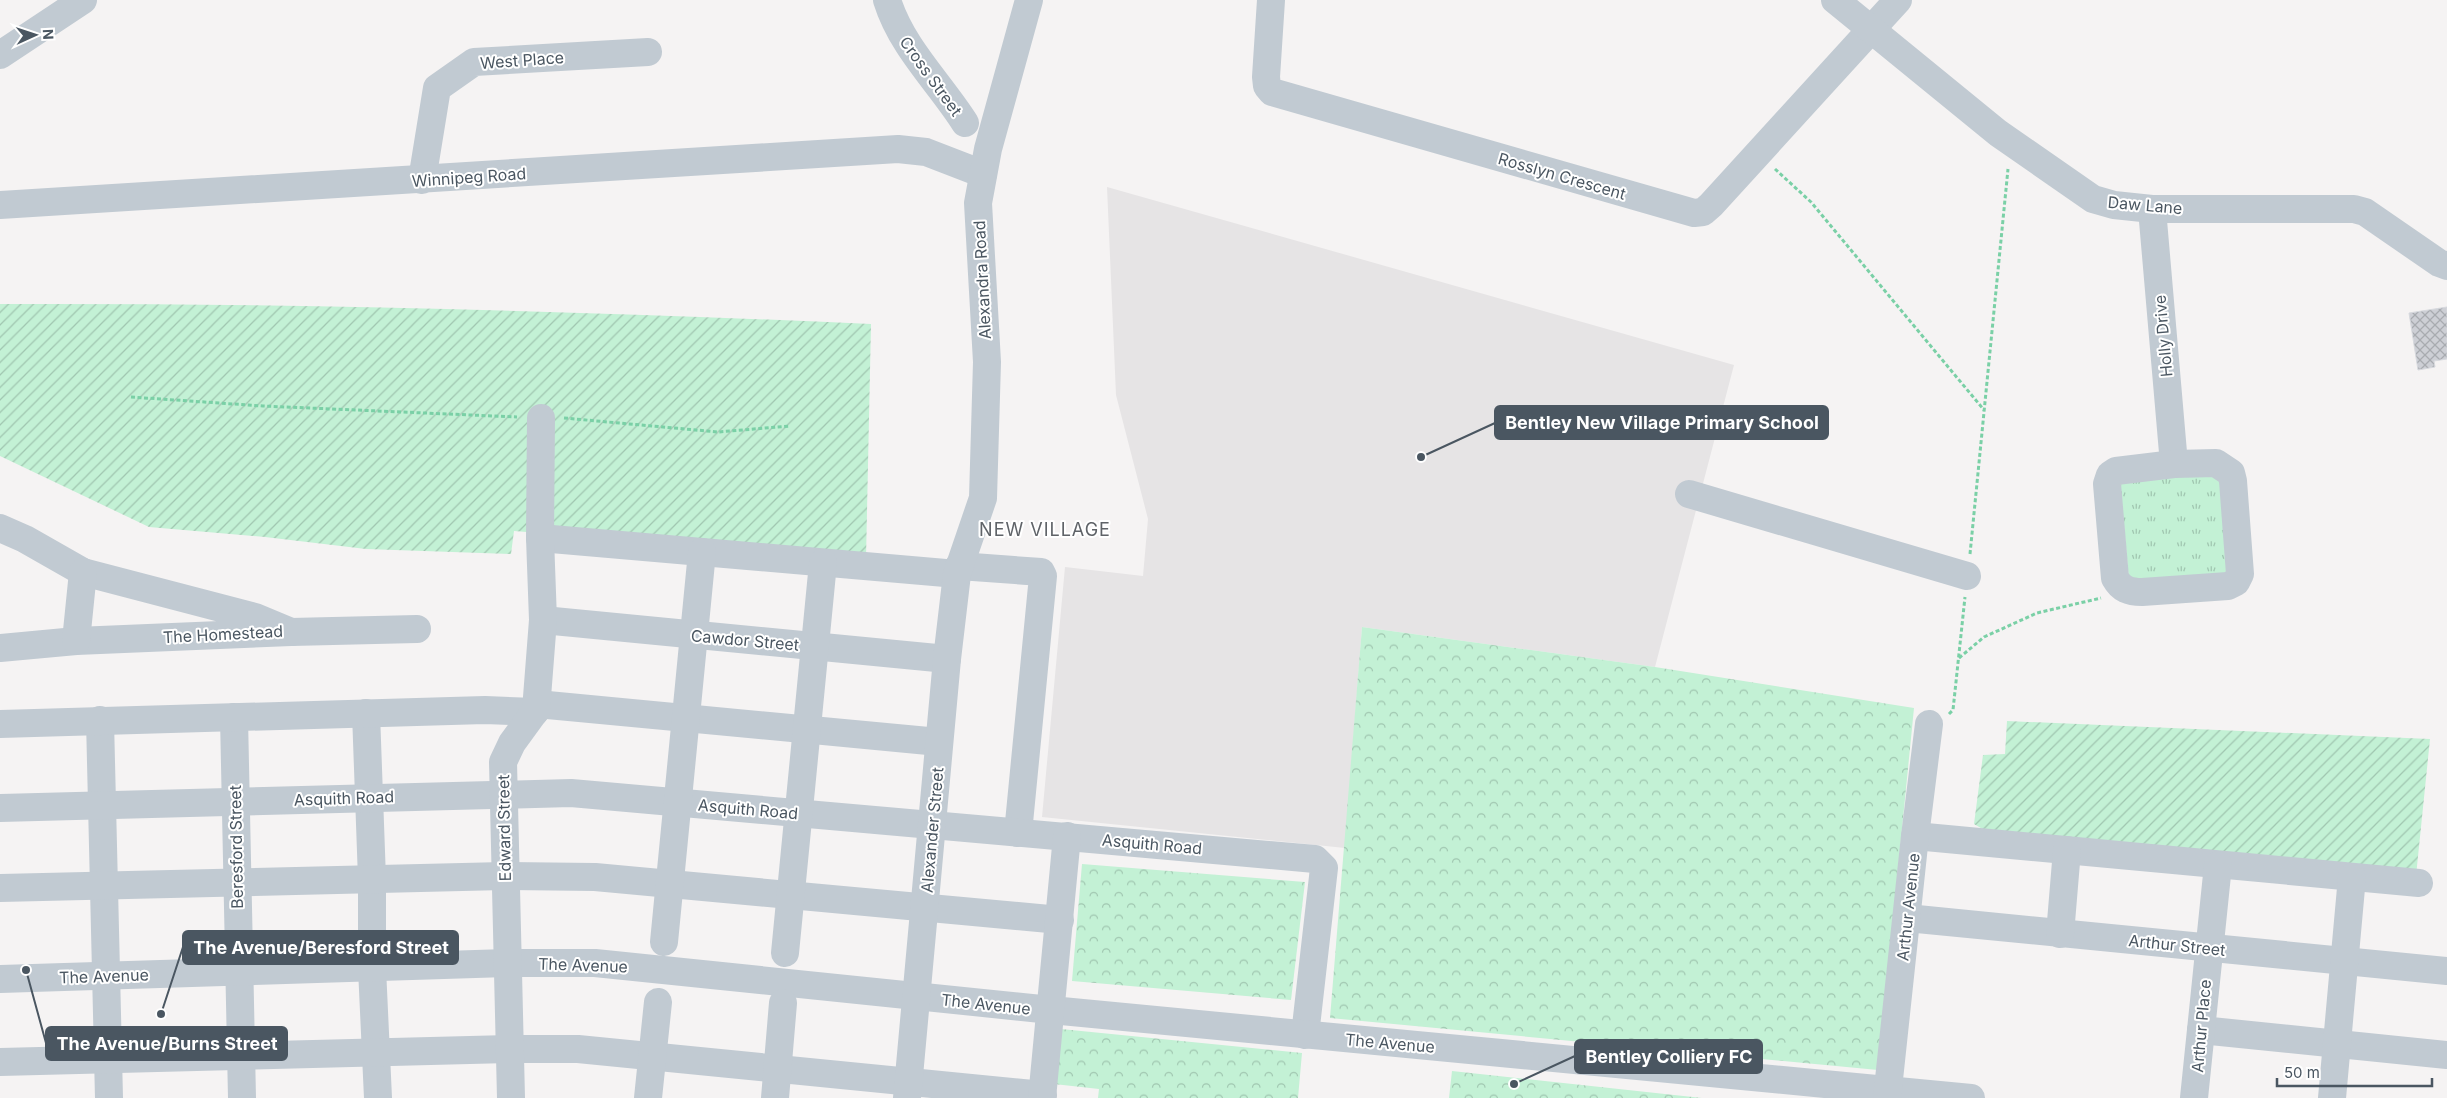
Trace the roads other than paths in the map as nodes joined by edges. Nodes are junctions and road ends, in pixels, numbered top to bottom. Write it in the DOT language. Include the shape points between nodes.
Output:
graph roads {
  1 [pos="83,0"];
  2 [pos="887,0"];
  3 [pos="1029,0"];
  4 [pos="1271,0"];
  5 [pos="1835,0"];
  6 [pos="1898,0"];
  7 [pos="50,9"];
  8 [pos="1872,28"];
  9 [pos="648,52"];
  10 [pos="0,55"];
  11 [pos="965,123"];
  12 [pos="995,123"];
  13 [pos="936,156"];
  14 [pos="983,174"];
  15 [pos="422,180"];
  16 [pos="0,205"];
  17 [pos="2152,209"];
  18 [pos="2447,266"];
  19 [pos="541,418"];
  20 [pos="2174,464"];
  21 [pos="1689,494"];
  22 [pos="0,528"];
  23 [pos="540,538"];
  24 [pos="702,552"];
  25 [pos="823,563"];
  26 [pos="959,567"];
  27 [pos="83,572"];
  28 [pos="1967,576"];
  29 [pos="543,620"];
  30 [pos="417,629"];
  31 [pos="291,632"];
  32 [pos="694,635"];
  33 [pos="76,641"];
  34 [pos="816,646"];
  35 [pos="0,648"];
  36 [pos="947,659"];
  37 [pos="536,708"];
  38 [pos="366,713"];
  39 [pos="234,717"];
  40 [pos="686,717"];
  41 [pos="100,720"];
  42 [pos="0,724"];
  43 [pos="808,729"];
  44 [pos="1928,730"];
  45 [pos="940,742"];
  46 [pos="503,794"];
  47 [pos="370,797"];
  48 [pos="235,801"];
  49 [pos="678,803"];
  50 [pos="101,805"];
  51 [pos="0,808"];
  52 [pos="799,814"];
  53 [pos="932,826"];
  54 [pos="1018,833"];
  55 [pos="1067,836"];
  56 [pos="1915,836"];
  57 [pos="2067,850"];
  58 [pos="2218,865"];
  59 [pos="504,876"];
  60 [pos="2352,877"];
  61 [pos="372,880"];
  62 [pos="2419,883"];
  63 [pos="237,884"];
  64 [pos="670,884"];
  65 [pos="103,887"];
  66 [pos="0,888"];
  67 [pos="792,895"];
  68 [pos="925,908"];
  69 [pos="1907,918"];
  70 [pos="1060,920"];
  71 [pos="2060,934"];
  72 [pos="664,942"];
  73 [pos="2208,948"];
  74 [pos="785,953"];
  75 [pos="2344,961"];
  76 [pos="507,964"];
  77 [pos="372,968"];
  78 [pos="2447,971"];
  79 [pos="239,972"];
  80 [pos="106,976"];
  81 [pos="0,979"];
  82 [pos="918,997"];
  83 [pos="658,1002"];
  84 [pos="783,1003"];
  85 [pos="1051,1010"];
  86 [pos="2201,1030"];
  87 [pos="1305,1034"];
  88 [pos="2336,1044"];
  89 [pos="509,1049"];
  90 [pos="377,1053"];
  91 [pos="2447,1055"];
  92 [pos="241,1057"];
  93 [pos="653,1058"];
  94 [pos="108,1060"];
  95 [pos="0,1062"];
  96 [pos="776,1070"];
  97 [pos="907,1090"];
  98 [pos="1887,1094"];
  99 [pos="1042,1096"];
  100 [pos="109,1098"];
  101 [pos="242,1098"];
  102 [pos="378,1098"];
  103 [pos="510,1098"];
  104 [pos="648,1098"];
  105 [pos="775,1098"];
  106 [pos="1971,1098"];
  107 [pos="2194,1098"];
  108 [pos="2332,1098"];
  1 -- 7 [label="street"];
  2 -- 11 [label="street, Cross Street" via="901,35"];
  3 -- 12 [label="street, Alexandra Road"];
  4 -- 8 [label="street, Rosslyn Crescent" via="1266,77 1272,92 1694,214 1712,205"];
  5 -- 8 [label="street, Daw Lane"];
  6 -- 8 [label="street, Rosslyn Crescent"];
  7 -- 10 [label="street"];
  8 -- 17 [label="street, Daw Lane" via="2010,141 2093,198 2114,205"];
  9 -- 15 [label="street, West Place" via="474,62 437,88"];
  11 -- 12 [label="street" via="976,120"];
  11 -- 13 [label="street" via="942,143"];
  12 -- 14 [label="street, Alexandra Road"];
  13 -- 14 [label="street, Winnipeg Road"];
  13 -- 15 [label="street, Winnipeg Road" via="898,150"];
  14 -- 26 [label="street, Alexandra Road" via="978,203 987,362 983,498"];
  15 -- 16 [label="street, Winnipeg Road"];
  17 -- 18 [label="street, Daw Lane" via="2354,209 2365,212 2439,264"];
  17 -- 20 [label="street, Holly Drive"];
  19 -- 23 [label="street"];
  20 -- 20 [label="street" via="2216,463 2231,473 2240,574 2236,582 2228,586 2130,592 2119,586 2115,578 2107,484 2110,475 2116,471"];
  21 -- 28 [label="street"];
  22 -- 27 [label="street, The Homestead"];
  23 -- 24 [label="street"];
  23 -- 29 [label="street"];
  24 -- 25 [label="street"];
  24 -- 32 [label="street"];
  25 -- 26 [label="street"];
  25 -- 34 [label="street"];
  26 -- 36 [label="street, Alexander Street"];
  26 -- 54 [label="street" via="1041,572 1043,576"];
  27 -- 31 [label="street, The Homestead" via="255,617"];
  27 -- 33 [label="street"];
  29 -- 32 [label="street, Cawdor Street"];
  29 -- 37 [label="street"];
  30 -- 31 [label="street"];
  31 -- 33 [label="street, The Homestead"];
  32 -- 34 [label="street, Cawdor Street"];
  32 -- 40 [label="street"];
  33 -- 35 [label="street, The Homestead"];
  34 -- 36 [label="street, Cawdor Street"];
  34 -- 43 [label="street"];
  36 -- 45 [label="street, Alexander Street"];
  37 -- 38 [label="street"];
  37 -- 40 [label="street"];
  37 -- 46 [label="street, Edward Street" via="503,762"];
  38 -- 39 [label="street"];
  38 -- 47 [label="street"];
  39 -- 41 [label="street"];
  39 -- 48 [label="street, Beresford Street"];
  40 -- 43 [label="street"];
  40 -- 49 [label="street"];
  41 -- 42 [label="street"];
  41 -- 50 [label="street"];
  43 -- 45 [label="street"];
  43 -- 52 [label="street"];
  44 -- 56 [label="street, Arthur Avenue"];
  45 -- 53 [label="street, Alexander Street"];
  46 -- 47 [label="street, Asquith Road"];
  46 -- 49 [label="street, Asquith Road" via="571,793"];
  46 -- 59 [label="street, Edward Street"];
  47 -- 48 [label="street, Asquith Road"];
  47 -- 61 [label="street"];
  48 -- 50 [label="street, Asquith Road"];
  48 -- 63 [label="street, Beresford Street"];
  49 -- 52 [label="street, Asquith Road"];
  49 -- 64 [label="street"];
  50 -- 51 [label="street, Asquith Road"];
  50 -- 65 [label="street"];
  52 -- 53 [label="street, Asquith Road"];
  52 -- 67 [label="street"];
  53 -- 54 [label="street, Asquith Road"];
  53 -- 68 [label="street, Alexander Street"];
  54 -- 55 [label="street, Asquith Road"];
  55 -- 70 [label="street"];
  55 -- 87 [label="street, Asquith Road" via="1315,859 1321,863 1324,868"];
  56 -- 57 [label="street"];
  56 -- 69 [label="street, Arthur Avenue"];
  57 -- 58 [label="street"];
  57 -- 71 [label="street"];
  58 -- 60 [label="street"];
  58 -- 73 [label="street, Arthur Place"];
  59 -- 61 [label="street"];
  59 -- 64 [label="street" via="595,877"];
  59 -- 76 [label="street, Edward Street"];
  60 -- 62 [label="street"];
  60 -- 75 [label="street"];
  61 -- 63 [label="street"];
  61 -- 77 [label="street"];
  63 -- 65 [label="street"];
  63 -- 79 [label="street, Beresford Street"];
  64 -- 67 [label="street"];
  64 -- 72 [label="street"];
  65 -- 66 [label="street"];
  65 -- 80 [label="street"];
  67 -- 68 [label="street"];
  67 -- 74 [label="street"];
  68 -- 70 [label="street"];
  68 -- 82 [label="street, Alexander Street"];
  69 -- 71 [label="street, Arthur Street"];
  69 -- 98 [label="street, Arthur Avenue"];
  70 -- 85 [label="street"];
  71 -- 73 [label="street, Arthur Street"];
  73 -- 75 [label="street, Arthur Street"];
  73 -- 86 [label="street, Arthur Place"];
  75 -- 78 [label="street, Arthur Street"];
  75 -- 88 [label="street"];
  76 -- 77 [label="street, The Avenue"];
  76 -- 82 [label="street, The Avenue" via="595,963"];
  76 -- 89 [label="street, Edward Street"];
  77 -- 79 [label="street, The Avenue"];
  77 -- 90 [label="street"];
  79 -- 80 [label="street, The Avenue"];
  79 -- 92 [label="street, Beresford Street"];
  80 -- 81 [label="street, The Avenue"];
  80 -- 94 [label="street"];
  82 -- 85 [label="street, The Avenue"];
  82 -- 97 [label="street, Alexander Street"];
  83 -- 93 [label="street"];
  84 -- 96 [label="street"];
  85 -- 87 [label="street, The Avenue"];
  85 -- 99 [label="street"];
  86 -- 88 [label="street"];
  86 -- 107 [label="street, Arthur Place"];
  87 -- 98 [label="street, The Avenue"];
  88 -- 91 [label="street"];
  88 -- 108 [label="street"];
  89 -- 90 [label="street"];
  89 -- 93 [label="street" via="578,1049"];
  89 -- 103 [label="street, Edward Street"];
  90 -- 92 [label="street"];
  90 -- 102 [label="street"];
  92 -- 94 [label="street"];
  92 -- 101 [label="street, Beresford Street"];
  93 -- 96 [label="street"];
  93 -- 104 [label="street"];
  94 -- 95 [label="street"];
  94 -- 100 [label="street"];
  96 -- 97 [label="street"];
  96 -- 105 [label="street"];
  97 -- 99 [label="street"];
  98 -- 106 [label="street, The Avenue"];
}
